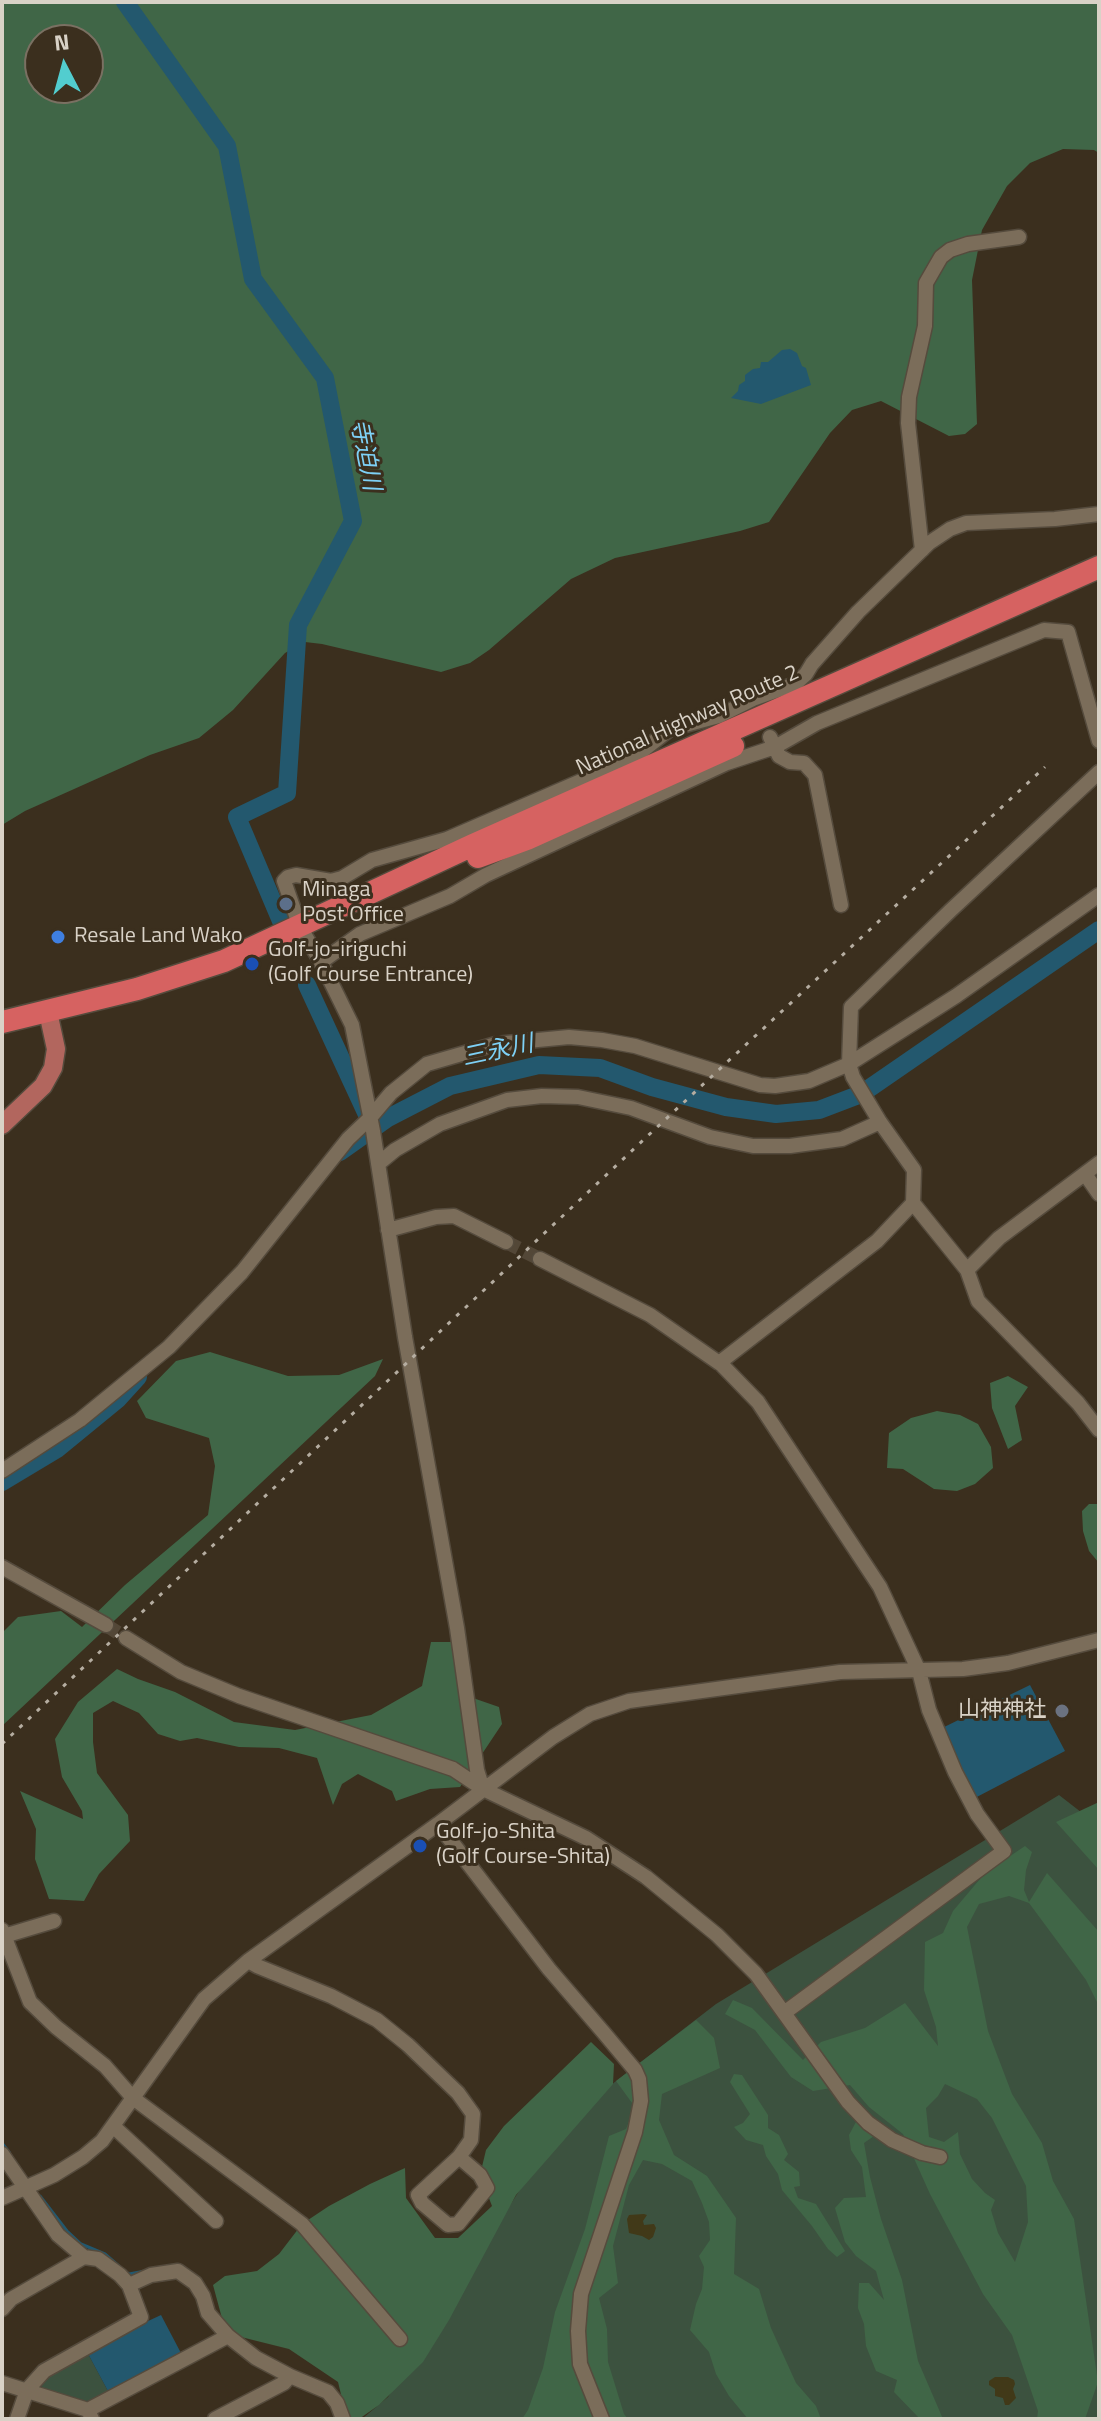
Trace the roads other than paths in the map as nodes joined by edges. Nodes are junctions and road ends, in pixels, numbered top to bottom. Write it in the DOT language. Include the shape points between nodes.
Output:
graph roads {
  1 [pos="1019,237"];
  2 [pos="1099,514"];
  3 [pos="922,550"];
  4 [pos="1099,567"];
  5 [pos="1099,583"];
  6 [pos="1099,741"];
  7 [pos="772,742"];
  8 [pos="1099,772"];
  9 [pos="1099,895"];
  10 [pos="841,905"];
  11 [pos="300,927"];
  12 [pos="321,962"];
  13 [pos="48,1012"];
  14 [pos="2,1022"];
  15 [pos="850,1068"];
  16 [pos="5,1116"];
  17 [pos="370,1118"];
  18 [pos="878,1119"];
  19 [pos="1099,1163"];
  20 [pos="378,1164"];
  21 [pos="1085,1174"];
  22 [pos="1099,1194"];
  23 [pos="913,1203"];
  24 [pos="388,1230"];
  25 [pos="506,1242"];
  26 [pos="540,1259"];
  27 [pos="967,1270"];
  28 [pos="719,1363"];
  29 [pos="1099,1430"];
  30 [pos="2,1471"];
  31 [pos="2,1567"];
  32 [pos="106,1625"];
  33 [pos="126,1638"];
  34 [pos="1098,1642"];
  35 [pos="919,1671"];
  36 [pos="483,1789"];
  37 [pos="438,1824"];
  38 [pos="54,1921"];
  39 [pos="3,1933"];
  40 [pos="248,1961"];
  41 [pos="784,2013"];
  42 [pos="133,2098"];
  43 [pos="113,2126"];
  44 [pos="2,2154"];
  45 [pos="459,2157"];
  46 [pos="940,2157"];
  47 [pos="25,2188"];
  48 [pos="2,2198"];
  49 [pos="216,2221"];
  50 [pos="84,2257"];
  51 [pos="129,2285"];
  52 [pos="2,2309"];
  53 [pos="228,2336"];
  54 [pos="400,2339"];
  55 [pos="290,2376"];
  56 [pos="2,2383"];
  57 [pos="27,2390"];
  58 [pos="90,2415"];
  59 [pos="17,2419"];
  60 [pos="215,2419"];
  61 [pos="343,2419"];
  62 [pos="602,2419"];
  1 -- 3 [label="street" via="950,250 926,283 925,326 908,423"];
  2 -- 3 [label="street" via="966,523"];
  3 -- 11 [label="street" via="795,684 755,704 670,729 632,759 447,839 372,860 331,881 288,877 285,890"];
  4 -- 11 [label="highway, National Highway Route 2"];
  5 -- 11 [label="highway, National Highway Route 2" via="527,839"];
  6 -- 7 [label="street" via="1068,632 1044,630"];
  7 -- 10 [label="street" via="779,756 804,763 815,775"];
  7 -- 12 [label="street" via="360,934"];
  8 -- 15 [label="street" via="851,1007"];
  9 -- 15 [label="street"];
  11 -- 12 [label="street"];
  11 -- 13 [label="highway, National Highway Route 2" via="224,961"];
  12 -- 17 [label="street" via="352,1025"];
  13 -- 14 [label="highway, National Highway Route 2"];
  13 -- 16 [label="main road" via="56,1049 53,1068 43,1086"];
  15 -- 17 [label="street" via="809,1081 760,1085 602,1040 569,1037 496,1044 427,1064"];
  15 -- 18 [label="street"];
  17 -- 20 [label="street"];
  17 -- 30 [label="street" via="242,1272 169,1347 80,1420"];
  18 -- 20 [label="street" via="842,1139 753,1146 710,1137 631,1108 542,1096 507,1100 440,1124"];
  18 -- 23 [label="street" via="914,1170"];
  19 -- 21 [label="street"];
  20 -- 24 [label="street"];
  21 -- 22 [label="street"];
  21 -- 27 [label="street" via="999,1238"];
  23 -- 27 [label="street"];
  23 -- 28 [label="street" via="877,1241"];
  24 -- 25 [label="street" via="445,1215"];
  24 -- 36 [label="street"];
  26 -- 28 [label="street" via="650,1315"];
  27 -- 29 [label="street" via="978,1301"];
  28 -- 35 [label="street" via="758,1402 872,1574"];
  31 -- 32 [label="street"];
  33 -- 36 [label="street" via="181,1672 453,1769"];
  34 -- 35 [label="street" via="1008,1663"];
  35 -- 36 [label="street" via="840,1672 629,1701 590,1714"];
  35 -- 41 [label="street" via="955,1772 1004,1851"];
  36 -- 37 [label="street"];
  36 -- 41 [label="street" via="586,1838 675,1898 756,1974"];
  37 -- 40 [label="street"];
  37 -- 62 [label="street" via="639,2079 635,2132 580,2306 580,2364"];
  38 -- 39 [label="street"];
  39 -- 42 [label="street" via="30,2002 105,2066"];
  40 -- 42 [label="street" via="204,1999"];
  40 -- 45 [label="street" via="357,2008 408,2045 473,2114 471,2140"];
  41 -- 46 [label="street" via="868,2123 892,2140"];
  42 -- 43 [label="street"];
  42 -- 54 [label="street" via="302,2224"];
  43 -- 47 [label="street" via="83,2157"];
  43 -- 49 [label="street"];
  44 -- 47 [label="street"];
  45 -- 45 [label="street" via="487,2188 458,2224 448,2225 418,2195"];
  47 -- 48 [label="street"];
  47 -- 50 [label="street" via="58,2235"];
  50 -- 51 [label="street" via="98,2259"];
  50 -- 52 [label="street"];
  51 -- 53 [label="street" via="178,2271 195,2283 208,2313"];
  51 -- 57 [label="street" via="141,2317 44,2371"];
  53 -- 55 [label="street"];
  53 -- 58 [label="street"];
  55 -- 60 [label="street"];
  55 -- 61 [label="street" via="328,2392"];
  56 -- 57 [label="street"];
  57 -- 58 [label="street"];
  57 -- 59 [label="street"];
}
